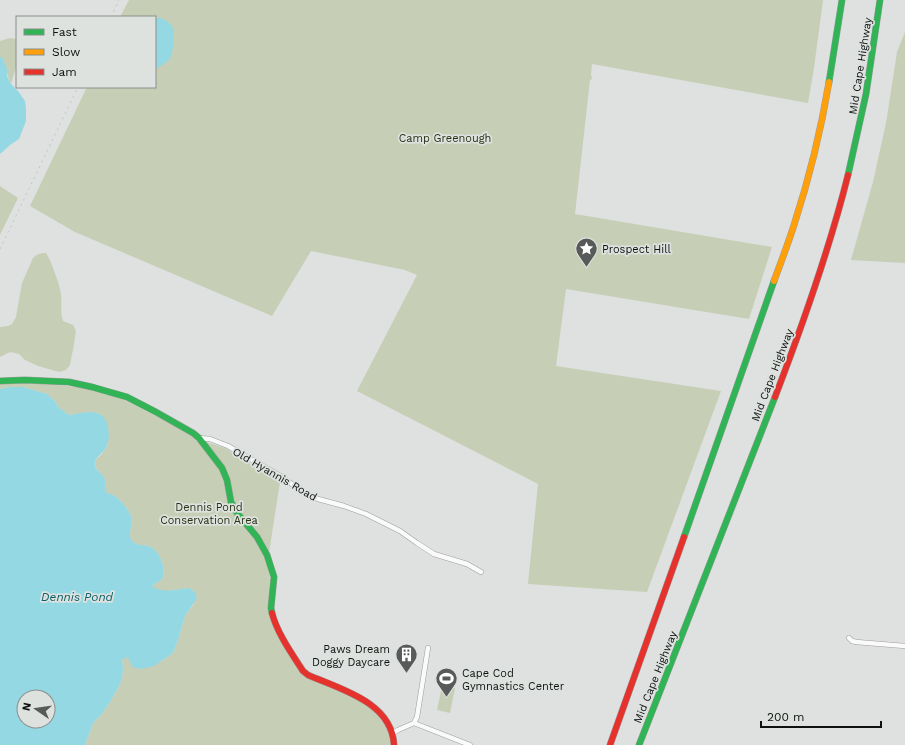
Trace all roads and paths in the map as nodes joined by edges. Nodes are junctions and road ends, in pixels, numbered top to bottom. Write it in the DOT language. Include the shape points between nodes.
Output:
graph roads {
  1 [pos="842,0"];
  2 [pos="880,0"];
  3 [pos="0,381"];
  4 [pos="199,438"];
  5 [pos="481,572"];
  6 [pos="848,638"];
  7 [pos="905,646"];
  8 [pos="428,648"];
  9 [pos="661,687"];
  10 [pos="414,723"];
  11 [pos="393,733"];
  12 [pos="394,745"];
  13 [pos="470,745"];
  14 [pos="610,745"];
  15 [pos="639,745"];
  16 [pos="644,745"];
  1 -- 14 [label="main road, Mid Cape Highway" via="820,131 794,225"];
  2 -- 9 [label="main road, Mid Cape Highway" via="859,129 844,196 825,260 795,345"];
  3 -- 4 [label="main road" via="17,379 69,382 108,391 127,397"];
  4 -- 5 [label="street, Old Hyannis Road" via="228,446 303,492 366,514 400,531 434,554 467,564"];
  4 -- 11 [label="main road" via="222,468 228,480 231,502 237,513 257,537 267,555 274,577 272,614 302,671 363,698 379,712"];
  6 -- 7 [label="street" via="856,642"];
  8 -- 10 [label="street"];
  9 -- 15 [label="main road, Mid Cape Highway"];
  9 -- 16 [label="main road"];
  10 -- 11 [label="street"];
  10 -- 13 [label="street"];
  11 -- 12 [label="main road"];
}
